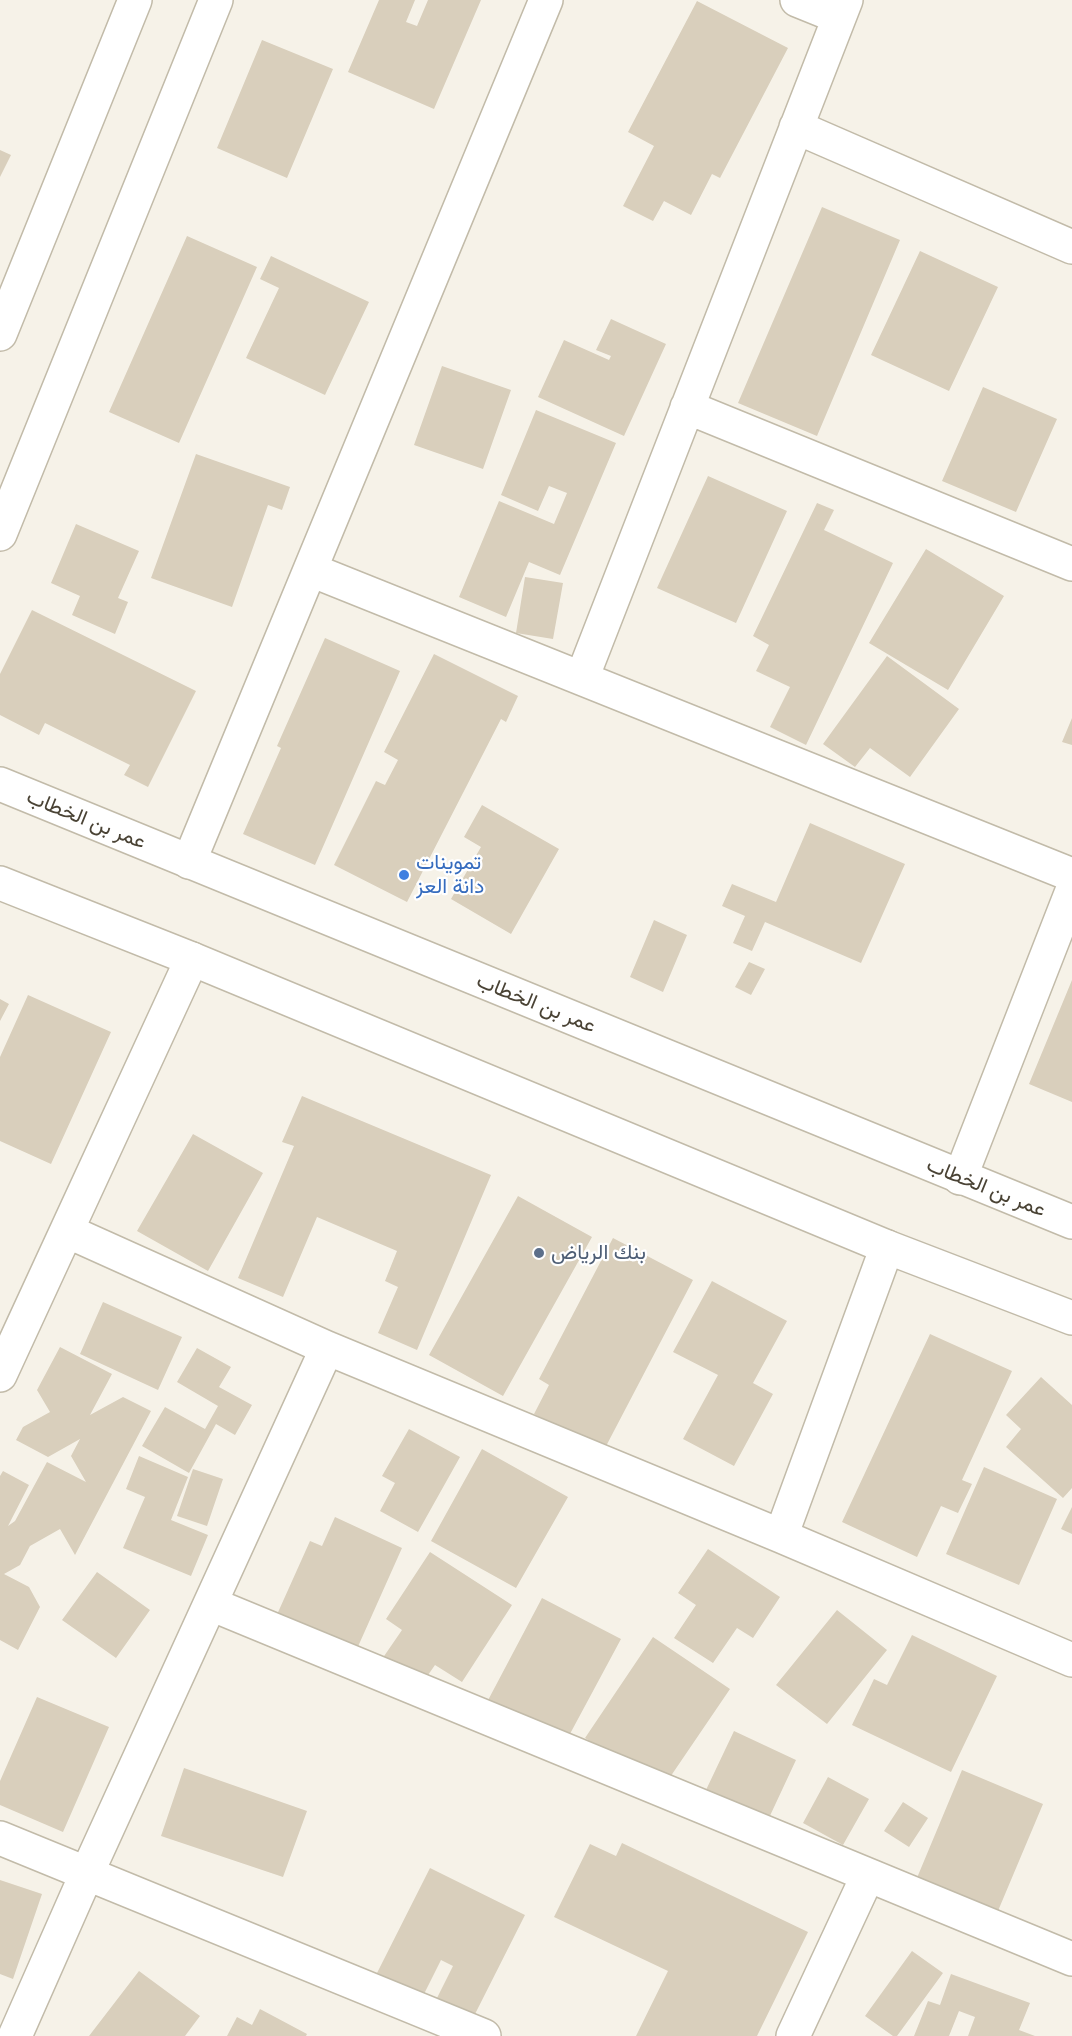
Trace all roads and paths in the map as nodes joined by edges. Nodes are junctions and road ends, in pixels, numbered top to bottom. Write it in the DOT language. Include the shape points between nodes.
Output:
graph roads {
  1 [pos="135,0"];
  2 [pos="216,0"];
  3 [pos="546,0"];
  4 [pos="797,0"];
  5 [pos="842,9"];
  6 [pos="796,128"];
  7 [pos="1072,247"];
  8 [pos="0,334"];
  9 [pos="687,407"];
  10 [pos="0,534"];
  11 [pos="1072,564"];
  12 [pos="311,570"];
  13 [pos="582,678"];
  14 [pos="0,784"];
  15 [pos="189,862"];
  16 [pos="1072,875"];
  17 [pos="0,883"];
  18 [pos="1072,891"];
  19 [pos="192,959"];
  20 [pos="960,1178"];
  21 [pos="1072,1222"];
  22 [pos="67,1231"];
  23 [pos="887,1248"];
  24 [pos="1072,1318"];
  25 [pos="327,1348"];
  26 [pos="0,1375"];
  27 [pos="781,1536"];
  28 [pos="211,1604"];
  29 [pos="1072,1660"];
  30 [pos="0,1838"];
  31 [pos="87,1874"];
  32 [pos="868,1875"];
  33 [pos="1072,1959"];
  34 [pos="15,2036"];
  35 [pos="484,2036"];
  36 [pos="793,2036"];
  1 -- 8 [label="street"];
  2 -- 10 [label="street"];
  3 -- 12 [label="street"];
  4 -- 5 [label="street"];
  5 -- 6 [label="street"];
  6 -- 7 [label="street"];
  6 -- 9 [label="street"];
  9 -- 11 [label="street"];
  9 -- 13 [label="street"];
  12 -- 13 [label="street"];
  12 -- 15 [label="street"];
  13 -- 16 [label="street"];
  14 -- 15 [label="street, عمر بن الخطاب"];
  15 -- 20 [label="street, عمر بن الخطاب"];
  17 -- 19 [label="street"];
  18 -- 20 [label="street"];
  19 -- 22 [label="street"];
  19 -- 23 [label="street"];
  20 -- 21 [label="street, عمر بن الخطاب"];
  22 -- 25 [label="street"];
  22 -- 26 [label="street"];
  23 -- 24 [label="street"];
  23 -- 27 [label="street"];
  25 -- 27 [label="street"];
  25 -- 28 [label="street"];
  27 -- 29 [label="street"];
  28 -- 31 [label="street"];
  28 -- 32 [label="street"];
  30 -- 31 [label="street"];
  31 -- 34 [label="street"];
  31 -- 35 [label="street"];
  32 -- 33 [label="street"];
  32 -- 36 [label="street"];
}
